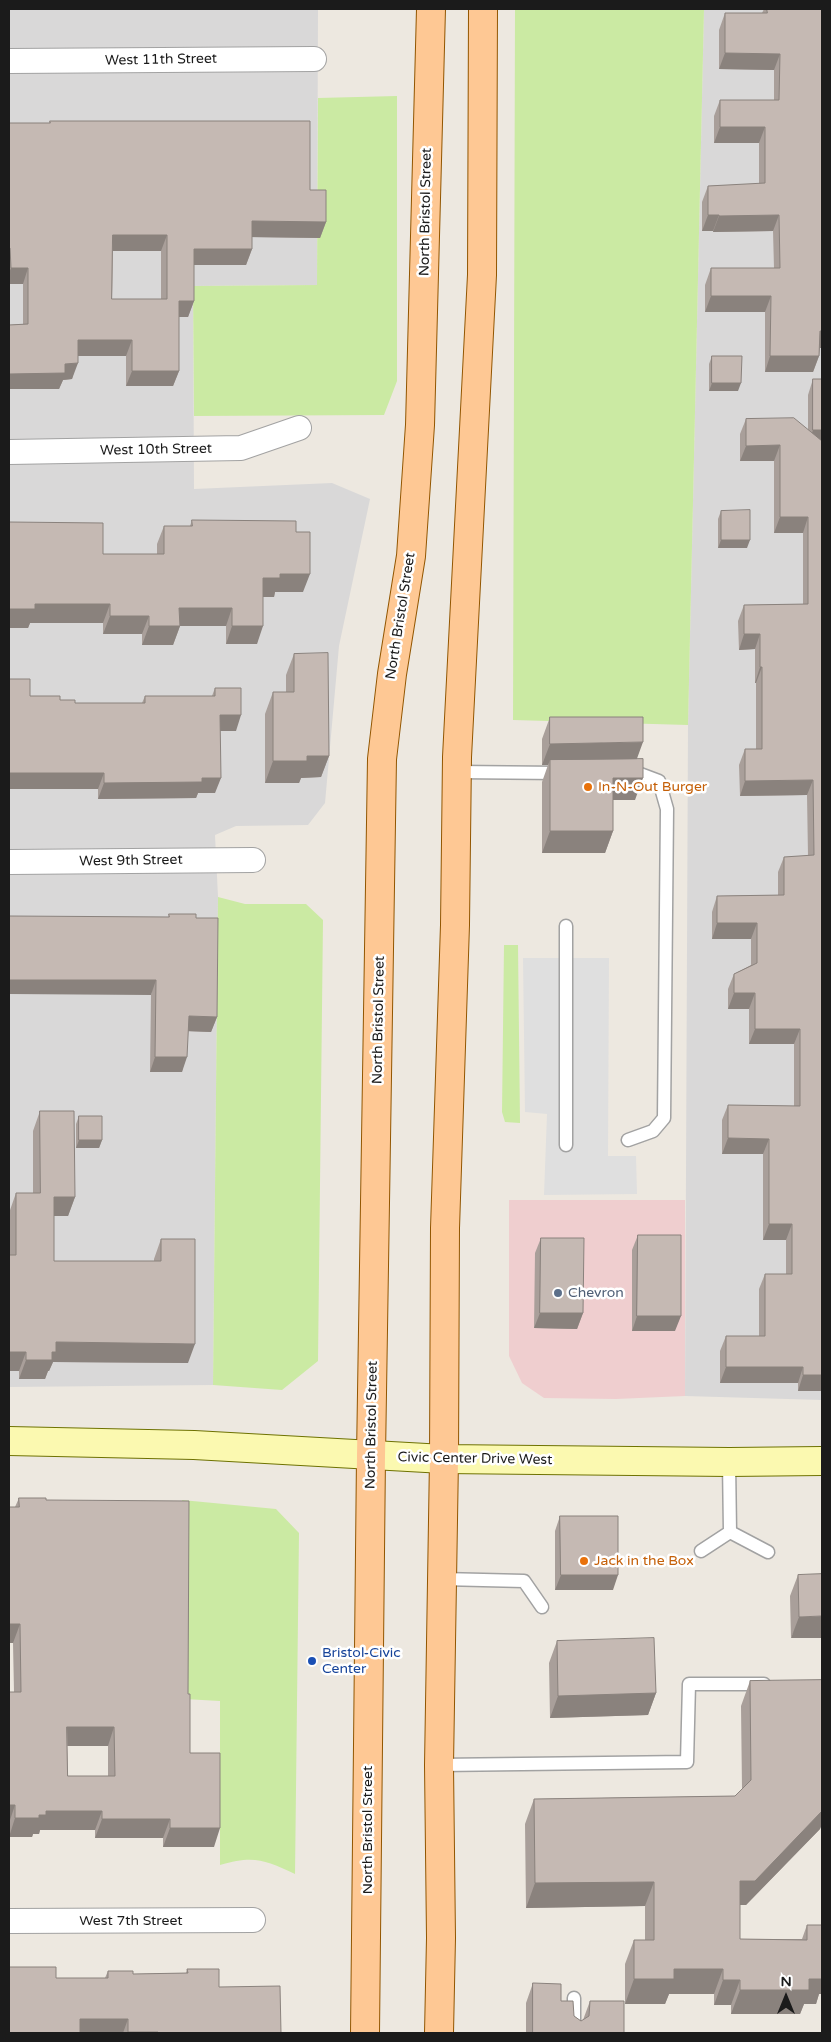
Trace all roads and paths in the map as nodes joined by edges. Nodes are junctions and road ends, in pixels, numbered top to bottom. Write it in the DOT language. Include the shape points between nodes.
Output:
graph roads {
  1 [pos="431,9"];
  2 [pos="483,9"];
  3 [pos="314,58"];
  4 [pos="9,61"];
  5 [pos="300,428"];
  6 [pos="9,452"];
  7 [pos="457,772"];
  8 [pos="616,772"];
  9 [pos="570,773"];
  10 [pos="253,860"];
  11 [pos="9,862"];
  12 [pos="566,926"];
  13 [pos="628,1140"];
  14 [pos="566,1145"];
  15 [pos="9,1441"];
  16 [pos="371,1456"];
  17 [pos="444,1459"];
  18 [pos="822,1460"];
  19 [pos="729,1462"];
  20 [pos="730,1532"];
  21 [pos="701,1551"];
  22 [pos="768,1552"];
  23 [pos="442,1579"];
  24 [pos="542,1607"];
  25 [pos="774,1684"];
  26 [pos="439,1764"];
  27 [pos="253,1920"];
  28 [pos="9,1921"];
  29 [pos="574,1998"];
  30 [pos="366,2033"];
  31 [pos="439,2033"];
  32 [pos="574,2033"];
  1 -- 16 [label="main road, North Bristol Street" via="420,425 411,556 382,759"];
  2 -- 7 [label="main road" via="482,275"];
  3 -- 4 [label="street, West 11th Street"];
  5 -- 6 [label="street, West 10th Street" via="241,448"];
  7 -- 9 [label="lane"];
  7 -- 17 [label="main road" via="445,1228"];
  8 -- 13 [label="lane" via="635,772 659,781 668,809 664,1118 653,1130"];
  10 -- 11 [label="street, West 9th Street"];
  12 -- 14 [label="lane"];
  15 -- 16 [label="main road, Civic Center Drive West" via="181,1444"];
  16 -- 17 [label="main road, Civic Center Drive West"];
  16 -- 30 [label="main road, North Bristol Street"];
  17 -- 19 [label="main road, Civic Center Drive West"];
  17 -- 23 [label="main road"];
  18 -- 19 [label="main road, Civic Center Drive West"];
  19 -- 20 [label="lane"];
  20 -- 21 [label="lane"];
  20 -- 22 [label="lane"];
  23 -- 24 [label="lane" via="524,1581"];
  23 -- 26 [label="main road"];
  25 -- 26 [label="lane" via="689,1684 687,1762"];
  26 -- 31 [label="main road"];
  27 -- 28 [label="street, West 7th Street"];
  29 -- 32 [label="lane"];
}
